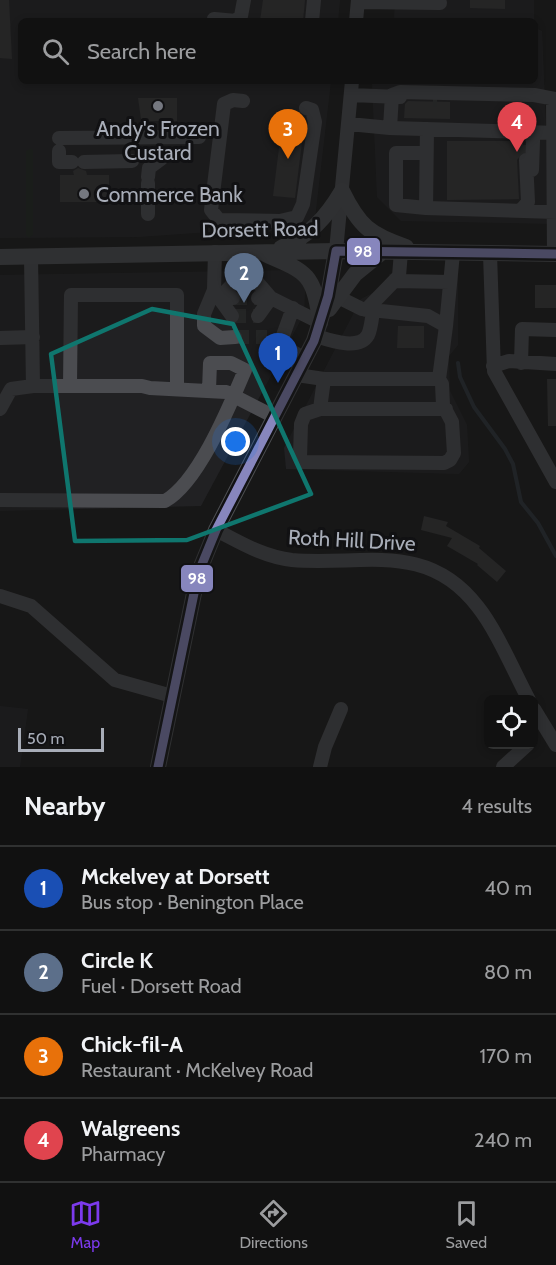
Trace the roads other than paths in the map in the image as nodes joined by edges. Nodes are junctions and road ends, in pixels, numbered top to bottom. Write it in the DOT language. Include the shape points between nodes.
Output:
graph roads {
  1 [pos="244,0"];
  2 [pos="314,0"];
  3 [pos="358,1"];
  4 [pos="440,3"];
  5 [pos="239,18"];
  6 [pos="312,18"];
  7 [pos="356,18"];
  8 [pos="348,85"];
  9 [pos="458,94"];
  10 [pos="392,95"];
  11 [pos="554,99"];
  12 [pos="243,101"];
  13 [pos="306,108"];
  14 [pos="349,124"];
  15 [pos="390,128"];
  16 [pos="427,129"];
  17 [pos="555,133"];
  18 [pos="199,137"];
  19 [pos="528,139"];
  20 [pos="426,153"];
  21 [pos="161,159"];
  22 [pos="526,160"];
  23 [pos="132,161"];
  24 [pos="528,177"];
  25 [pos="342,191"];
  26 [pos="426,208"];
  27 [pos="521,210"];
  28 [pos="555,212"];
  29 [pos="148,214"];
  30 [pos="336,251"];
  31 [pos="215,252"];
  32 [pos="266,252"];
  33 [pos="382,252"];
  34 [pos="400,252"];
  35 [pos="422,252"];
  36 [pos="453,253"];
  37 [pos="490,254"];
  38 [pos="555,254"];
  39 [pos="0,257"];
  40 [pos="31,257"];
  41 [pos="396,281"];
  42 [pos="450,282"];
  43 [pos="258,284"];
  44 [pos="224,292"];
  45 [pos="338,297"];
  46 [pos="264,298"];
  47 [pos="292,308"];
  48 [pos="370,310"];
  49 [pos="232,316"];
  50 [pos="258,316"];
  51 [pos="446,326"];
  52 [pos="318,329"];
  53 [pos="556,330"];
  54 [pos="33,337"];
  55 [pos="235,337"];
  56 [pos="0,338"];
  57 [pos="305,358"];
  58 [pos="521,363"];
  59 [pos="556,364"];
  60 [pos="493,366"];
  61 [pos="297,375"];
  62 [pos="324,379"];
  63 [pos="439,379"];
  64 [pos="70,385"];
  65 [pos="33,386"];
  66 [pos="177,389"];
  67 [pos="209,390"];
  68 [pos="234,396"];
  69 [pos="0,409"];
  70 [pos="320,409"];
  71 [pos="446,409"];
  72 [pos="274,417"];
  73 [pos="555,477"];
  74 [pos="0,500"];
  75 [pos="216,530"];
  76 [pos="0,596"];
  77 [pos="527,695"];
  78 [pos="172,696"];
  79 [pos="341,709"];
  80 [pos="538,717"];
  81 [pos="546,732"];
  82 [pos="538,738"];
  83 [pos="556,745"];
  84 [pos="523,749"];
  85 [pos="158,767"];
  86 [pos="321,767"];
  87 [pos="503,767"];
  1 -- 5 [label="street"];
  2 -- 6 [label="street"];
  3 -- 4 [label="street"];
  3 -- 7 [label="street"];
  8 -- 10 [label="street"];
  8 -- 14 [label="street"];
  9 -- 10 [label="street"];
  9 -- 10 [label="street" via="447,100"];
  9 -- 11 [label="street"];
  10 -- 15 [label="street"];
  11 -- 17 [label="street"];
  12 -- 13 [label="street" via="224,104 211,210 219,220 280,221 297,217 303,204 315,122 312,110"];
  14 -- 15 [label="street"];
  14 -- 25 [label="street"];
  15 -- 16 [label="street"];
  16 -- 19 [label="street"];
  16 -- 20 [label="street"];
  17 -- 19 [label="street"];
  17 -- 28 [label="street"];
  18 -- 23 [label="street" via="59,144 59,162"];
  19 -- 24 [label="street" via="533,141 533,168"];
  20 -- 26 [label="street"];
  20 -- 26 [label="street" via="396,153 396,205"];
  21 -- 29 [label="street" via="149,168"];
  22 -- 24 [label="street"];
  24 -- 27 [label="street" via="528,202"];
  25 -- 30 [label="street"];
  25 -- 32 [label="main road" via="317,227 297,241"];
  25 -- 35 [label="main road" via="362,225 379,238"];
  26 -- 27 [label="street"];
  27 -- 28 [label="street"];
  28 -- 38 [label="street"];
  30 -- 32 [label="main road, Dorsett Road"];
  30 -- 33 [label="main road, Dorsett Road"];
  30 -- 52 [label="main road"];
  31 -- 32 [label="main road, Dorsett Road"];
  31 -- 40 [label="main road, Dorsett Road"];
  31 -- 44 [label="street"];
  32 -- 52 [label="main road" via="301,269 311,281"];
  33 -- 34 [label="main road, Dorsett Road"];
  33 -- 45 [label="main road" via="367,262"];
  34 -- 35 [label="main road, Dorsett Road"];
  34 -- 41 [label="street"];
  35 -- 36 [label="main road, Dorsett Road"];
  36 -- 37 [label="main road, Dorsett Road"];
  36 -- 42 [label="street"];
  37 -- 38 [label="main road, Dorsett Road"];
  37 -- 60 [label="street"];
  39 -- 40 [label="main road, Dorsett Road"];
  40 -- 54 [label="street"];
  41 -- 42 [label="street"];
  41 -- 48 [label="street"];
  42 -- 51 [label="street"];
  43 -- 46 [label="street"];
  44 -- 49 [label="street"];
  44 -- 55 [label="street" via="204,314 204,326 220,338"];
  45 -- 48 [label="street"];
  45 -- 52 [label="main road"];
  46 -- 47 [label="street"];
  46 -- 50 [label="street"];
  47 -- 52 [label="street"];
  47 -- 57 [label="street" via="274,339"];
  48 -- 51 [label="street" via="428,316"];
  48 -- 52 [label="street" via="368,334 356,342 338,342"];
  51 -- 63 [label="street"];
  52 -- 57 [label="main road"];
  53 -- 58 [label="street" via="522,329"];
  54 -- 56 [label="street"];
  54 -- 65 [label="street"];
  57 -- 61 [label="main road"];
  58 -- 59 [label="street"];
  58 -- 60 [label="street" via="510,361"];
  60 -- 73 [label="street"];
  61 -- 62 [label="street"];
  61 -- 72 [label="main road"];
  62 -- 63 [label="street"];
  62 -- 70 [label="street"];
  63 -- 71 [label="street"];
  64 -- 65 [label="street"];
  64 -- 66 [label="street"];
  64 -- 66 [label="street" via="71,295 177,295"];
  65 -- 69 [label="street" via="11,389"];
  66 -- 67 [label="street"];
  67 -- 68 [label="street"];
  67 -- 68 [label="street" via="210,363 231,363 245,369"];
  68 -- 72 [label="street"];
  68 -- 74 [label="street" via="216,435 185,482 165,501"];
  70 -- 71 [label="street"];
  70 -- 71 [label="street" via="305,414 301,424 303,462 444,463 454,453 452,422"];
  72 -- 75 [label="main road"];
  75 -- 77 [label="street, Roth Hill Drive" via="266,555 292,560 401,560 431,567 479,607"];
  75 -- 78 [label="main road" via="198,574"];
  76 -- 78 [label="street" via="31,606 115,680"];
  78 -- 85 [label="main road"];
  79 -- 86 [label="street"];
  80 -- 81 [label="street"];
  81 -- 82 [label="street"];
  81 -- 83 [label="street"];
  84 -- 87 [label="street"];
}
